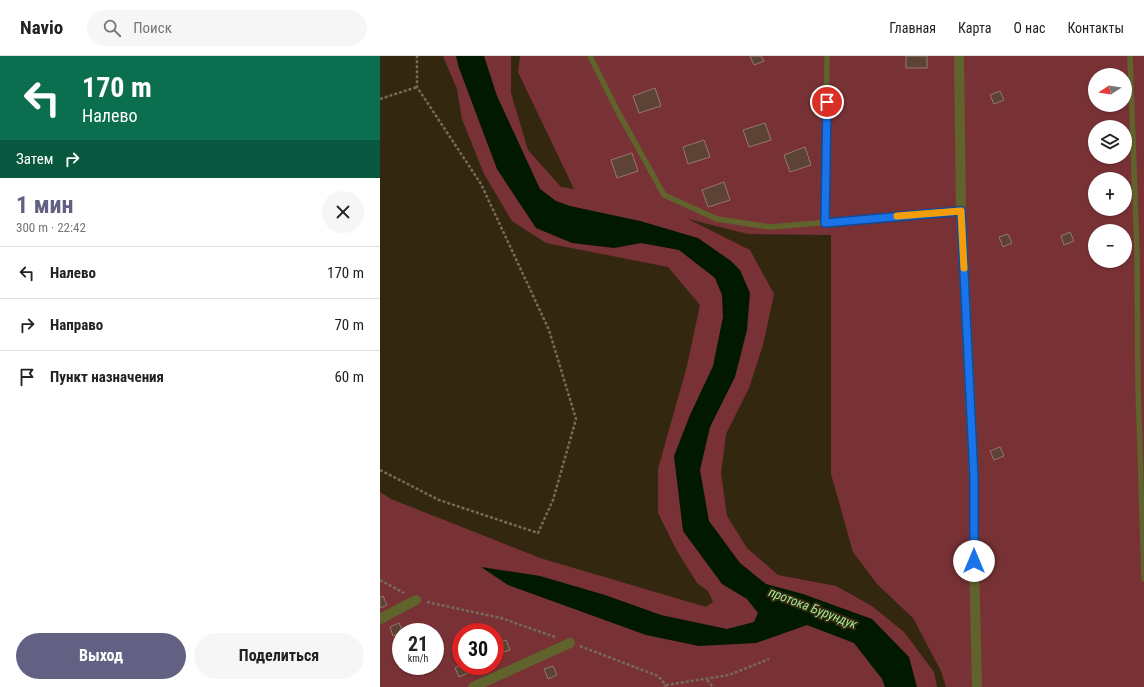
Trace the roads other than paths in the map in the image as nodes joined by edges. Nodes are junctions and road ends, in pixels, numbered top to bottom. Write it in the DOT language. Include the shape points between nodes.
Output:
graph roads {
  1 [pos="590,56"];
  2 [pos="827,56"];
  3 [pos="959,56"];
  4 [pos="1130,56"];
  5 [pos="961,211"];
  6 [pos="825,223"];
  7 [pos="1144,579"];
  8 [pos="416,600"];
  9 [pos="380,619"];
  10 [pos="570,643"];
  11 [pos="473,687"];
  12 [pos="977,687"];
  1 -- 6 [label="lane" via="616,110 664,196 717,219 770,227"];
  2 -- 6 [label="lane"];
  3 -- 5 [label="street"];
  4 -- 7 [label="lane"];
  5 -- 6 [label="lane"];
  5 -- 12 [label="street" via="974,478"];
  8 -- 9 [label="street"];
  10 -- 11 [label="street"];
}
